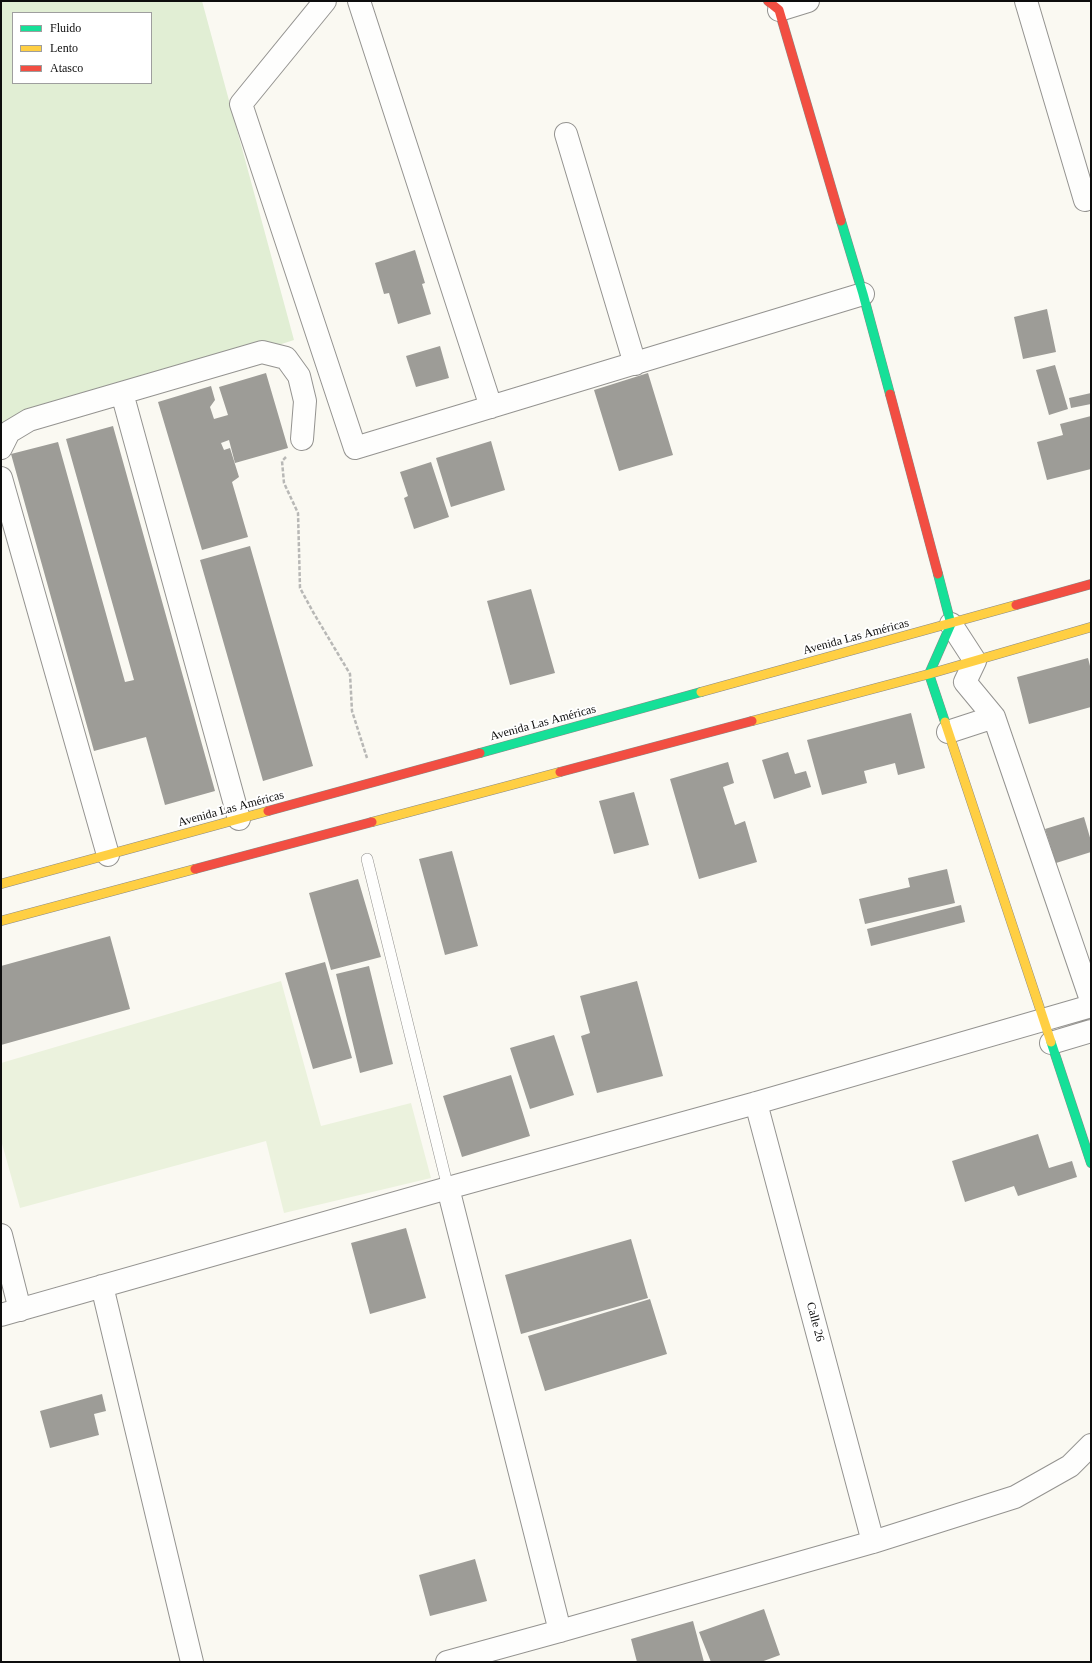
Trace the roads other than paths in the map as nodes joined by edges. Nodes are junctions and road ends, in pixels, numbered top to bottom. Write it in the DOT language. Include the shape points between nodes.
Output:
graph roads {
  1 [pos="325,1"];
  2 [pos="359,1"];
  3 [pos="808,1"];
  4 [pos="1026,1"];
  5 [pos="773,5"];
  6 [pos="566,134"];
  7 [pos="1085,200"];
  8 [pos="862,294"];
  9 [pos="635,364"];
  10 [pos="122,393"];
  11 [pos="491,407"];
  12 [pos="302,439"];
  13 [pos="1,448"];
  14 [pos="1,478"];
  15 [pos="1091,584"];
  16 [pos="951,624"];
  17 [pos="1091,627"];
  18 [pos="975,661"];
  19 [pos="929,674"];
  20 [pos="994,717"];
  21 [pos="948,732"];
  22 [pos="239,819"];
  23 [pos="108,855"];
  24 [pos="367,859"];
  25 [pos="1,884"];
  26 [pos="1,921"];
  27 [pos="1091,1000"];
  28 [pos="1091,1006"];
  29 [pos="1043,1021"];
  30 [pos="1091,1031"];
  31 [pos="1051,1043"];
  32 [pos="756,1103"];
  33 [pos="1091,1163"];
  34 [pos="448,1188"];
  35 [pos="1,1235"];
  36 [pos="102,1286"];
  37 [pos="11,1312"];
  38 [pos="1091,1445"];
  39 [pos="873,1542"];
  40 [pos="560,1631"];
  41 [pos="192,1662"];
  42 [pos="447,1662"];
  1 -- 11 [label="street" via="241,104 355,448"];
  2 -- 11 [label="street"];
  3 -- 5 [label="street"];
  4 -- 7 [label="street"];
  5 -- 8 [label="main road"];
  6 -- 9 [label="street"];
  8 -- 9 [label="street"];
  8 -- 16 [label="main road"];
  9 -- 11 [label="street"];
  10 -- 12 [label="street" via="262,352 286,358 299,376 305,401"];
  10 -- 13 [label="street" via="29,420 9,432"];
  10 -- 22 [label="street"];
  14 -- 23 [label="street"];
  15 -- 16 [label="main road, Avenida Las Américas"];
  16 -- 18 [label="street"];
  16 -- 19 [label="main road"];
  16 -- 22 [label="main road, Avenida Las Américas"];
  17 -- 18 [label="main road"];
  18 -- 19 [label="main road"];
  18 -- 20 [label="street" via="965,682"];
  19 -- 21 [label="main road"];
  19 -- 26 [label="main road"];
  20 -- 21 [label="street"];
  20 -- 27 [label="street"];
  21 -- 29 [label="main road"];
  22 -- 23 [label="main road, Avenida Las Américas"];
  23 -- 25 [label="main road, Avenida Las Américas"];
  24 -- 34 [label="lane"];
  28 -- 29 [label="street"];
  29 -- 31 [label="main road"];
  29 -- 32 [label="street"];
  30 -- 31 [label="street"];
  31 -- 33 [label="main road"];
  32 -- 34 [label="street"];
  32 -- 39 [label="street, Calle 26"];
  34 -- 36 [label="street"];
  34 -- 40 [label="street"];
  35 -- 37 [label="street"];
  36 -- 37 [label="street"];
  36 -- 41 [label="street"];
  38 -- 39 [label="street" via="1070,1466 1015,1497"];
  39 -- 40 [label="street"];
  40 -- 42 [label="street"];
}
